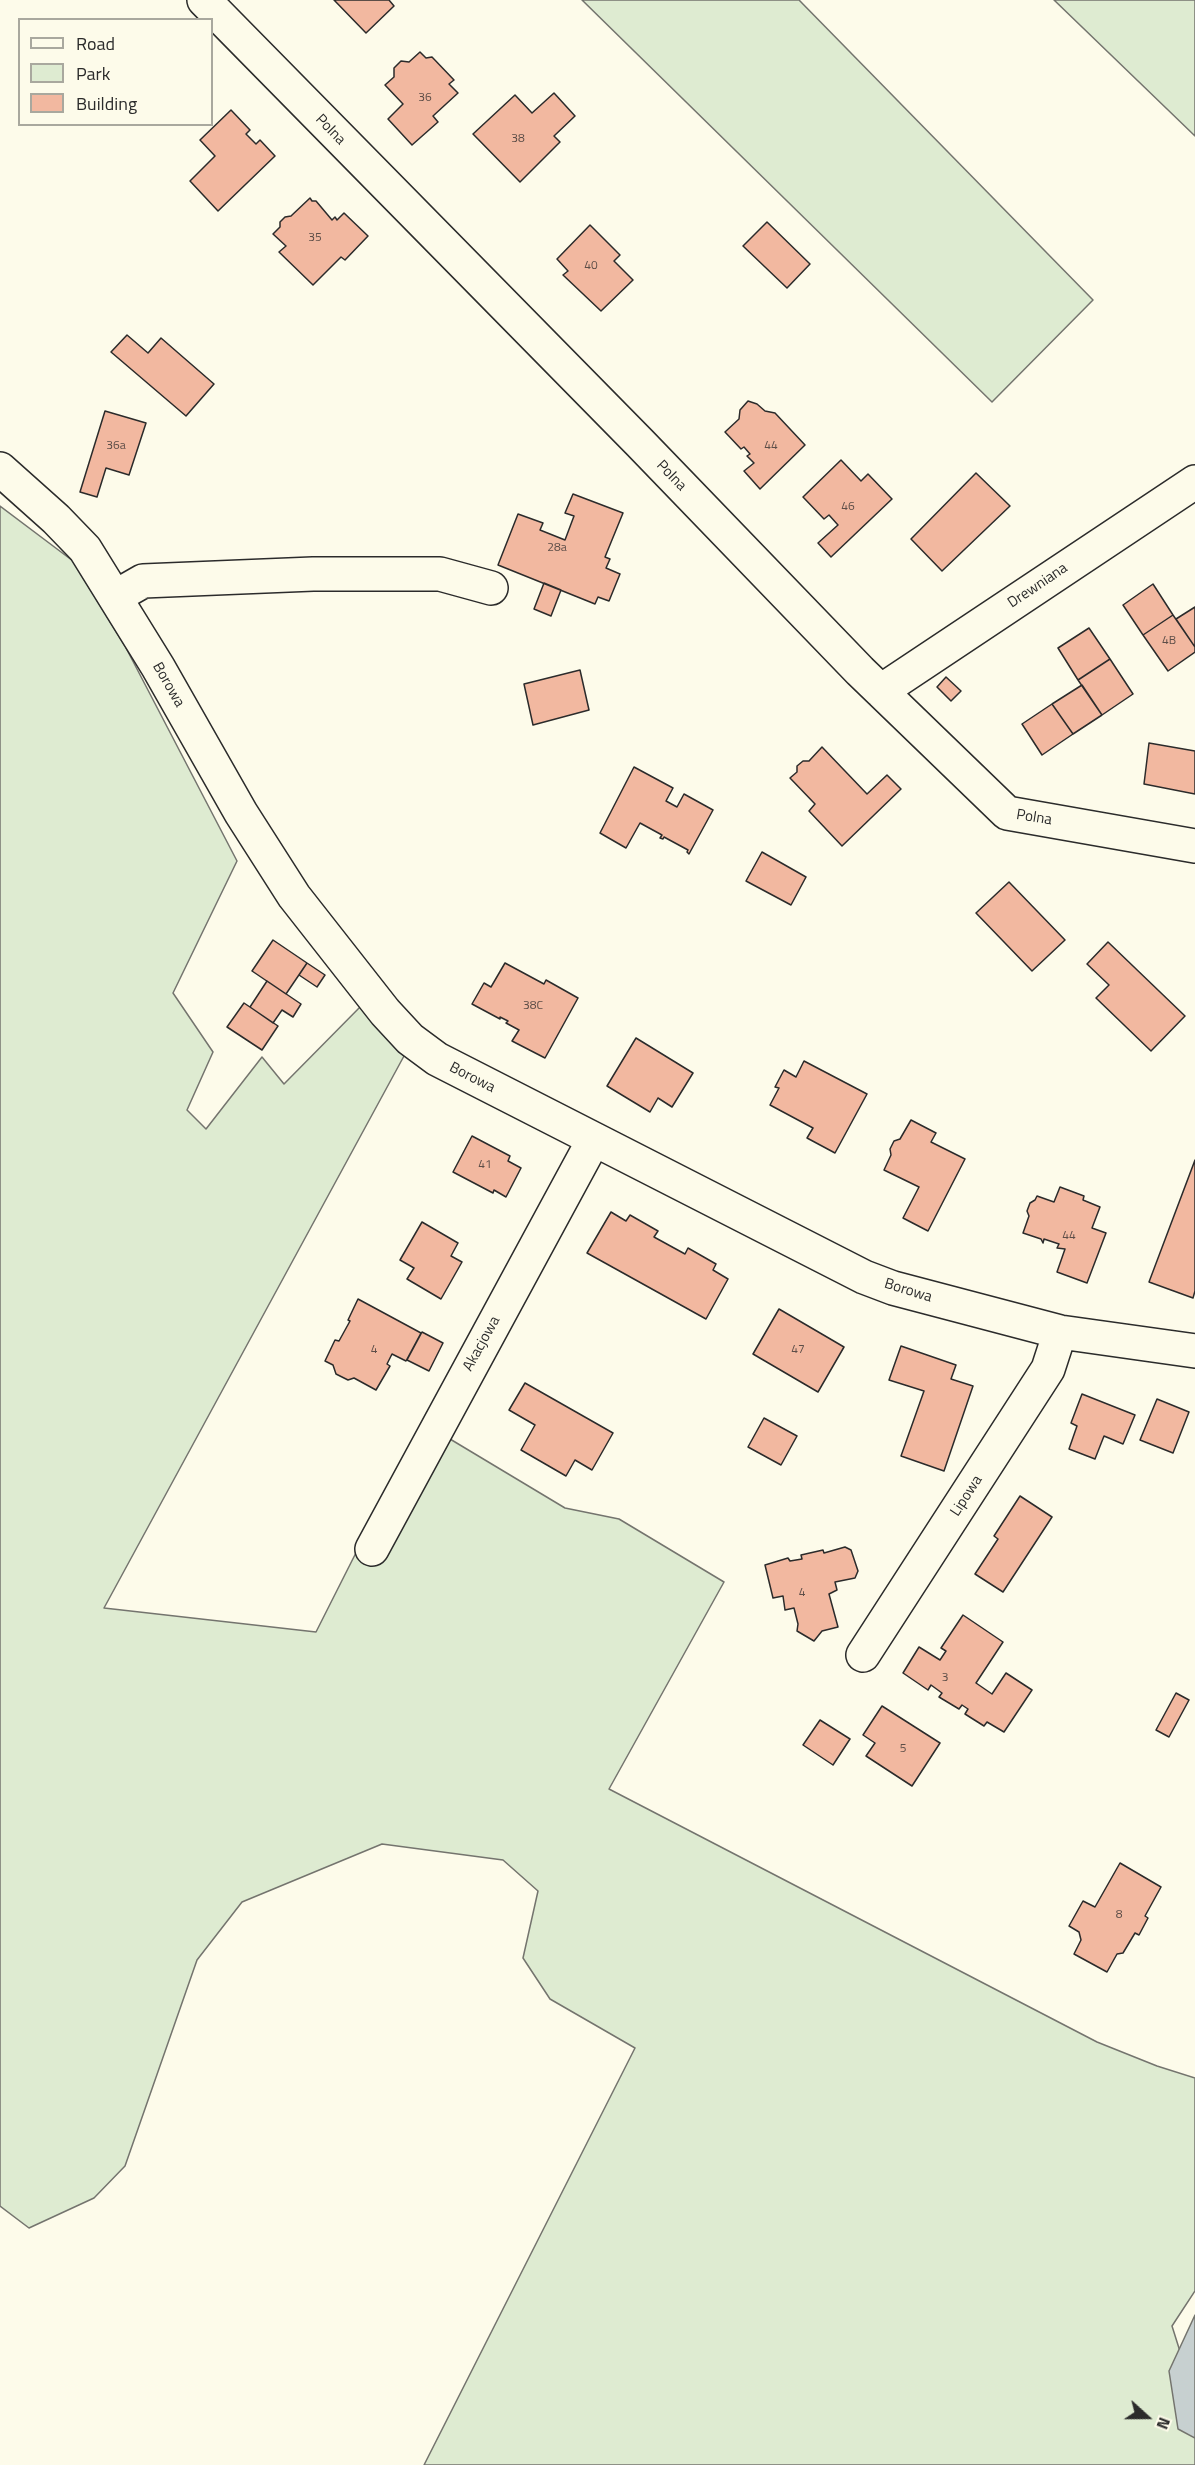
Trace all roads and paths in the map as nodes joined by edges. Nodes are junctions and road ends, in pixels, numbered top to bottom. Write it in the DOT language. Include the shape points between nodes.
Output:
graph roads {
  1 [pos="204,0"];
  2 [pos="0,469"];
  3 [pos="1195,482"];
  4 [pos="491,588"];
  5 [pos="115,597"];
  6 [pos="881,691"];
  7 [pos="1195,846"];
  8 [pos="593,1141"];
  9 [pos="1060,1332"];
  10 [pos="1195,1351"];
  11 [pos="372,1549"];
  12 [pos="863,1655"];
  1 -- 6 [label="street, Polna"];
  2 -- 5 [label="street, Borowa" via="85,549"];
  3 -- 6 [label="street, Drewniana"];
  4 -- 5 [label="street" via="440,574 313,574 143,580"];
  5 -- 8 [label="street, Borowa" via="294,896 385,1012 410,1039 437,1059"];
  6 -- 7 [label="street, Polna" via="1006,813"];
  8 -- 9 [label="street, Borowa" via="864,1277"];
  8 -- 11 [label="street, Akacjowa"];
  9 -- 10 [label="street, Borowa"];
  9 -- 12 [label="street, Lipowa" via="1048,1369"];
}
